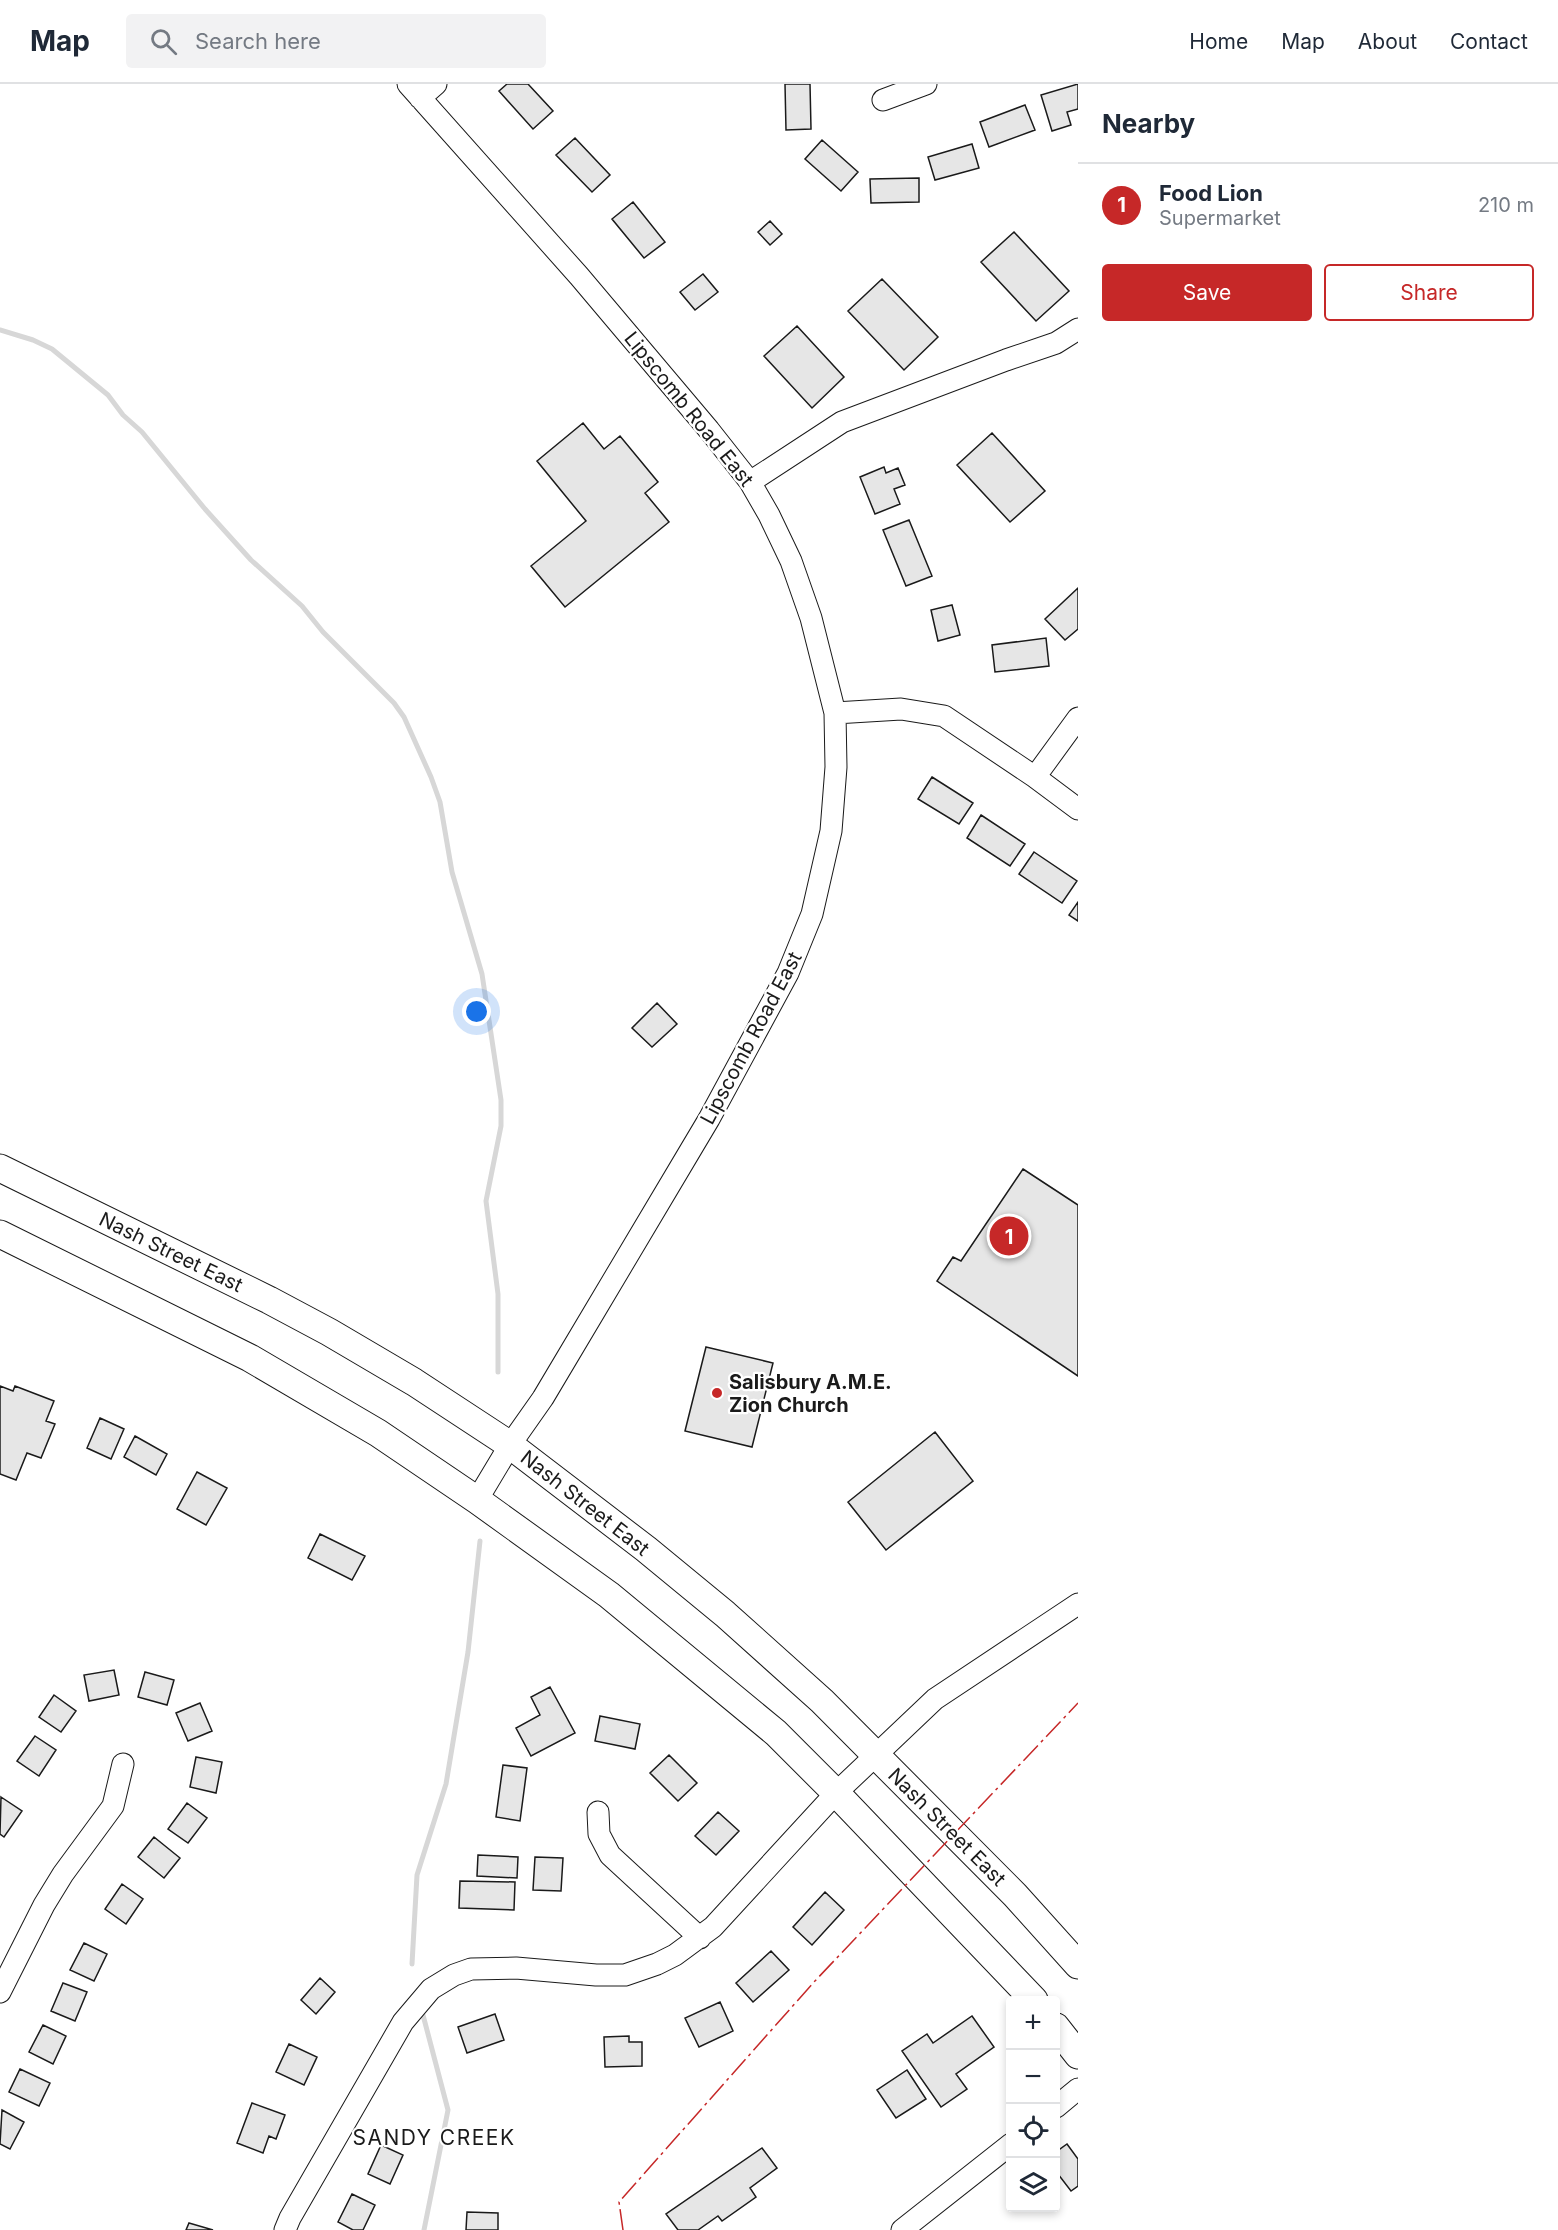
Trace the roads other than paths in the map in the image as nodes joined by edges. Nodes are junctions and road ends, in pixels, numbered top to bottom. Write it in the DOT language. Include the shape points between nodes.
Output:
graph roads {
  1 [pos="436,84"];
  2 [pos="926,84"];
  3 [pos="414,91"];
  4 [pos="883,100"];
  5 [pos="1078,329"];
  6 [pos="750,482"];
  7 [pos="835,713"];
  8 [pos="1078,718"];
  9 [pos="1035,777"];
  10 [pos="1078,810"];
  11 [pos="0,1168"];
  12 [pos="0,1234"];
  13 [pos="510,1445"];
  14 [pos="477,1500"];
  15 [pos="1078,1604"];
  16 [pos="875,1755"];
  17 [pos="123,1764"];
  18 [pos="836,1793"];
  19 [pos="598,1812"];
  20 [pos="700,1938"];
  21 [pos="1078,1965"];
  22 [pos="0,1992"];
  23 [pos="1029,1996"];
  24 [pos="1060,2032"];
  25 [pos="1078,2055"];
  26 [pos="1078,2089"];
  27 [pos="1060,2104"];
  28 [pos="1006,2148"];
  29 [pos="285,2230"];
  30 [pos="902,2230"];
  1 -- 3 [label="street"];
  2 -- 4 [label="street"];
  3 -- 6 [label="street, Lipscomb Road East" via="579,276"];
  5 -- 6 [label="street" via="1056,343 842,422"];
  6 -- 7 [label="street, Lipscomb Road East" via="791,561 811,618"];
  7 -- 9 [label="street" via="901,710 944,716"];
  7 -- 13 [label="street, Lipscomb Road East" via="831,831 812,914 788,973 709,1119 543,1398"];
  8 -- 9 [label="street"];
  9 -- 10 [label="street"];
  11 -- 13 [label="main road, Nash Street East" via="319,1327 414,1382"];
  12 -- 14 [label="main road" via="250,1358 378,1433"];
  13 -- 14 [label="street, Lipscomb Road East"];
  13 -- 16 [label="main road, Nash Street East" via="725,1614 822,1701"];
  14 -- 18 [label="main road" via="618,1602 776,1733"];
  15 -- 16 [label="street" via="935,1699"];
  16 -- 18 [label="street"];
  16 -- 21 [label="main road, Nash Street East" via="1015,1895"];
  17 -- 22 [label="street" via="113,1806 44,1905"];
  18 -- 20 [label="street"];
  18 -- 23 [label="main road"];
  19 -- 20 [label="street" via="599,1834 610,1855"];
  20 -- 29 [label="street" via="666,1960 625,1975 471,1969 430,1989 403,2022"];
  24 -- 25 [label="main road"];
  26 -- 27 [label="street"];
  28 -- 30 [label="street"];
}
